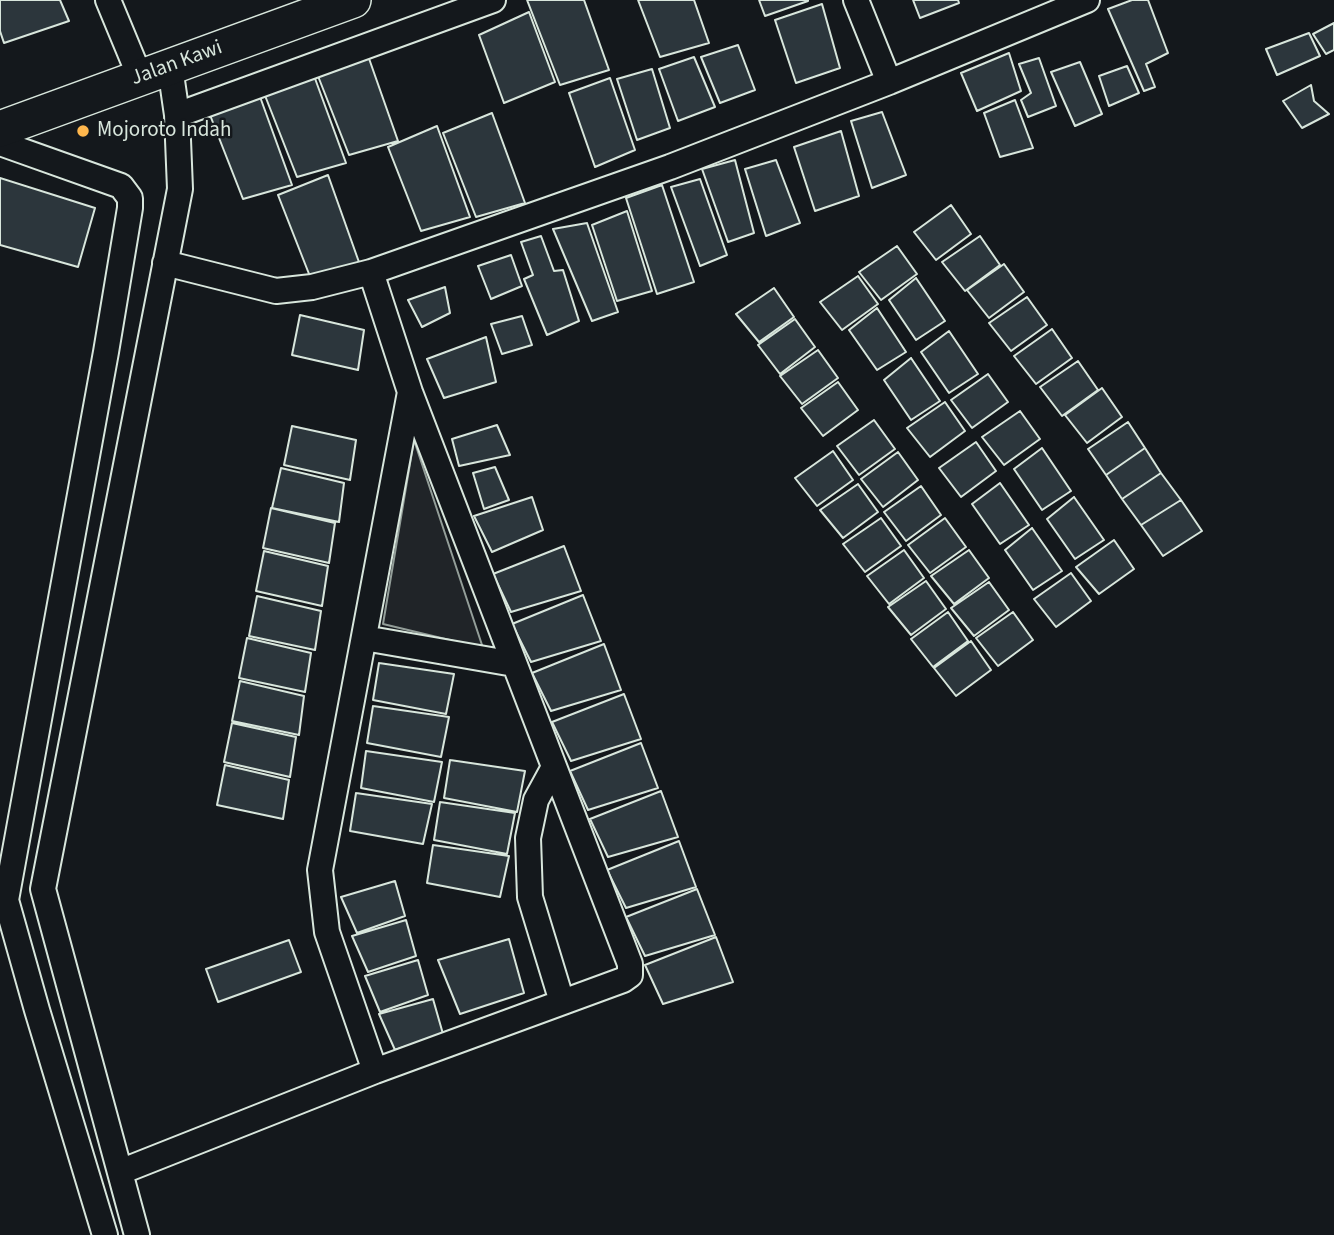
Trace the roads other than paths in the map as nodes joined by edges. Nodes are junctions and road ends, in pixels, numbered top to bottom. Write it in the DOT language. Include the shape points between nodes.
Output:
graph roads {
  1 [pos="108,0"];
  2 [pos="353,0"];
  3 [pos="493,0"];
  4 [pos="856,0"];
  5 [pos="1087,0"];
  6 [pos="155,72"];
  7 [pos="889,82"];
  8 [pos="177,116"];
  9 [pos="0,129"];
  10 [pos="0,143"];
  11 [pos="165,264"];
  12 [pos="371,272"];
  13 [pos="106,352"];
  14 [pos="147,359"];
  15 [pos="410,392"];
  16 [pos="364,638"];
  17 [pos="514,664"];
  18 [pos="554,766"];
  19 [pos="44,889"];
  20 [pos="3,901"];
  21 [pos="562,1002"];
  22 [pos="375,1071"];
  23 [pos="120,1172"];
  24 [pos="105,1235"];
  25 [pos="137,1235"];
  1 -- 6 [label="street"];
  2 -- 6 [label="main road, Jalan Kawi"];
  3 -- 8 [label="street"];
  4 -- 7 [label="street"];
  5 -- 7 [label="street"];
  6 -- 8 [label="street"];
  6 -- 9 [label="main road, Jalan Kawi"];
  7 -- 12 [label="street" via="670,167"];
  8 -- 11 [label="street" via="180,189"];
  10 -- 13 [label="street" via="121,186 130,198"];
  11 -- 12 [label="street" via="276,290 312,287"];
  11 -- 14 [label="street"];
  12 -- 15 [label="street"];
  13 -- 14 [label="street"];
  13 -- 20 [label="street"];
  14 -- 19 [label="street"];
  15 -- 16 [label="street"];
  15 -- 17 [label="street"];
  16 -- 17 [label="street"];
  16 -- 22 [label="street" via="320,870 327,932"];
  17 -- 18 [label="street"];
  18 -- 21 [label="street" via="536,800 528,838 530,897"];
  18 -- 21 [label="street" via="630,964 630,975 623,980"];
  19 -- 20 [label="street"];
  19 -- 23 [label="street"];
  20 -- 24 [label="street"];
  21 -- 22 [label="street"];
  22 -- 23 [label="street"];
  23 -- 25 [label="street"];
}
